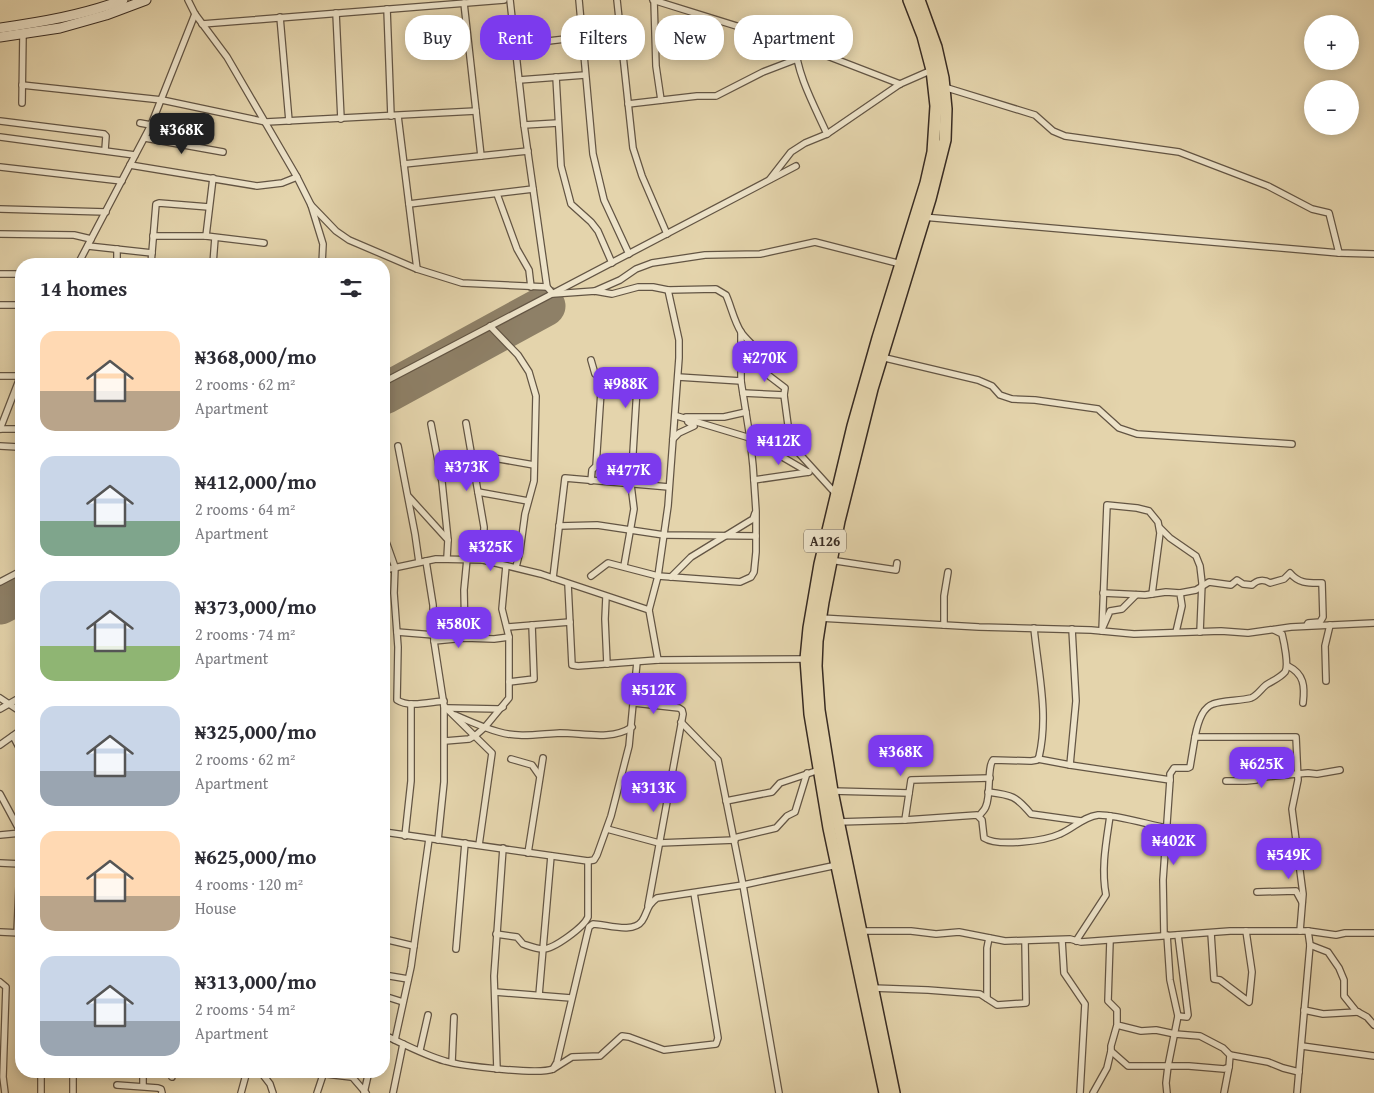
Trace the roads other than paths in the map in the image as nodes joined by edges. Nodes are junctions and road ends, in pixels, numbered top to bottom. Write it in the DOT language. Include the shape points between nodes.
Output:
graph roads {
  1 [pos="123,0"];
  2 [pos="146,0"];
  3 [pos="188,0"];
  4 [pos="504,0"];
  5 [pos="510,0"];
  6 [pos="579,0"];
  7 [pos="617,0"];
  8 [pos="653,0"];
  9 [pos="909,0"];
  10 [pos="919,0"];
  11 [pos="464,3"];
  12 [pos="387,9"];
  13 [pos="336,13"];
  14 [pos="195,14"];
  15 [pos="512,15"];
  16 [pos="580,15"];
  17 [pos="280,17"];
  18 [pos="202,24"];
  19 [pos="734,25"];
  20 [pos="0,28"];
  21 [pos="23,34"];
  22 [pos="0,37"];
  23 [pos="517,60"];
  24 [pos="584,60"];
  25 [pos="794,60"];
  26 [pos="797,60"];
  27 [pos="840,60"];
  28 [pos="932,70"];
  29 [pos="585,75"];
  30 [pos="556,77"];
  31 [pos="519,80"];
  32 [pos="900,84"];
  33 [pos="22,85"];
  34 [pos="944,86"];
  35 [pos="162,100"];
  36 [pos="661,100"];
  37 [pos="22,103"];
  38 [pos="628,104"];
  39 [pos="476,111"];
  40 [pos="394,116"];
  41 [pos="341,119"];
  42 [pos="0,121"];
  43 [pos="289,121"];
  44 [pos="266,122"];
  45 [pos="140,123"];
  46 [pos="558,123"];
  47 [pos="524,124"];
  48 [pos="151,125"];
  49 [pos="827,134"];
  50 [pos="0,137"];
  51 [pos="144,138"];
  52 [pos="105,150"];
  53 [pos="528,151"];
  54 [pos="223,152"];
  55 [pos="136,155"];
  56 [pos="481,156"];
  57 [pos="404,164"];
  58 [pos="130,166"];
  59 [pos="796,166"];
  60 [pos="0,167"];
  61 [pos="298,177"];
  62 [pos="213,178"];
  63 [pos="122,181"];
  64 [pos="768,181"];
  65 [pos="533,189"];
  66 [pos="497,194"];
  67 [pos="409,204"];
  68 [pos="311,205"];
  69 [pos="209,207"];
  70 [pos="0,209"];
  71 [pos="106,212"];
  72 [pos="920,217"];
  73 [pos="0,234"];
  74 [pos="667,234"];
  75 [pos="153,236"];
  76 [pos="206,236"];
  77 [pos="215,238"];
  78 [pos="91,240"];
  79 [pos="264,243"];
  80 [pos="88,246"];
  81 [pos="117,249"];
  82 [pos="152,253"];
  83 [pos="1339,253"];
  84 [pos="629,254"];
  85 [pos="1374,254"];
  86 [pos="81,258"];
  87 [pos="117,258"];
  88 [pos="152,258"];
  89 [pos="213,258"];
  90 [pos="322,258"];
  91 [pos="612,263"];
  92 [pos="900,264"];
  93 [pos="417,269"];
  94 [pos="0,274"];
  95 [pos="15,274"];
  96 [pos="531,287"];
  97 [pos="547,287"];
  98 [pos="668,290"];
  99 [pos="595,291"];
  100 [pos="553,294"];
  101 [pos="0,305"];
  102 [pos="15,305"];
  103 [pos="490,326"];
  104 [pos="741,332"];
  105 [pos="881,357"];
  106 [pos="591,360"];
  107 [pos="15,375"];
  108 [pos="0,376"];
  109 [pos="602,377"];
  110 [pos="678,377"];
  111 [pos="390,379"];
  112 [pos="741,381"];
  113 [pos="15,390"];
  114 [pos="742,393"];
  115 [pos="784,395"];
  116 [pos="746,412"];
  117 [pos="676,416"];
  118 [pos="466,423"];
  119 [pos="431,424"];
  120 [pos="0,429"];
  121 [pos="15,429"];
  122 [pos="750,438"];
  123 [pos="673,439"];
  124 [pos="1292,444"];
  125 [pos="0,446"];
  126 [pos="398,446"];
  127 [pos="15,447"];
  128 [pos="534,465"];
  129 [pos="474,466"];
  130 [pos="811,471"];
  131 [pos="754,480"];
  132 [pos="590,481"];
  133 [pos="631,485"];
  134 [pos="669,487"];
  135 [pos="478,492"];
  136 [pos="836,494"];
  137 [pos="408,496"];
  138 [pos="528,501"];
  139 [pos="756,510"];
  140 [pos="559,526"];
  141 [pos="1159,527"];
  142 [pos="631,531"];
  143 [pos="664,535"];
  144 [pos="725,536"];
  145 [pos="756,536"];
  146 [pos="448,540"];
  147 [pos="390,553"];
  148 [pos="447,558"];
  149 [pos="467,559"];
  150 [pos="483,560"];
  151 [pos="830,560"];
  152 [pos="426,561"];
  153 [pos="419,562"];
  154 [pos="897,563"];
  155 [pos="506,566"];
  156 [pos="624,566"];
  157 [pos="395,567"];
  158 [pos="516,567"];
  159 [pos="390,568"];
  160 [pos="948,572"];
  161 [pos="15,574"];
  162 [pos="591,576"];
  163 [pos="658,576"];
  164 [pos="670,577"];
  165 [pos="553,578"];
  166 [pos="0,582"];
  167 [pos="568,584"];
  168 [pos="1201,587"];
  169 [pos="1103,593"];
  170 [pos="1180,593"];
  171 [pos="1152,594"];
  172 [pos="1136,595"];
  173 [pos="606,597"];
  174 [pos="650,610"];
  175 [pos="820,618"];
  176 [pos="570,622"];
  177 [pos="1374,623"];
  178 [pos="532,625"];
  179 [pos="944,625"];
  180 [pos="1330,625"];
  181 [pos="1306,626"];
  182 [pos="506,627"];
  183 [pos="1034,628"];
  184 [pos="1072,629"];
  185 [pos="1273,630"];
  186 [pos="1102,631"];
  187 [pos="397,632"];
  188 [pos="1176,632"];
  189 [pos="1200,632"];
  190 [pos="509,637"];
  191 [pos="434,638"];
  192 [pos="465,638"];
  193 [pos="806,658"];
  194 [pos="658,660"];
  195 [pos="637,662"];
  196 [pos="607,664"];
  197 [pos="1288,666"];
  198 [pos="1326,681"];
  199 [pos="509,682"];
  200 [pos="0,698"];
  201 [pos="15,699"];
  202 [pos="8,703"];
  203 [pos="634,703"];
  204 [pos="1303,703"];
  205 [pos="411,704"];
  206 [pos="445,705"];
  207 [pos="503,707"];
  208 [pos="15,708"];
  209 [pos="0,709"];
  210 [pos="455,715"];
  211 [pos="682,722"];
  212 [pos="485,727"];
  213 [pos="632,727"];
  214 [pos="476,735"];
  215 [pos="13,736"];
  216 [pos="1195,737"];
  217 [pos="15,740"];
  218 [pos="445,741"];
  219 [pos="0,745"];
  220 [pos="542,758"];
  221 [pos="511,759"];
  222 [pos="1038,759"];
  223 [pos="1070,765"];
  224 [pos="819,770"];
  225 [pos="1340,770"];
  226 [pos="807,773"];
  227 [pos="1297,775"];
  228 [pos="540,777"];
  229 [pos="990,778"];
  230 [pos="1170,780"];
  231 [pos="1226,781"];
  232 [pos="832,791"];
  233 [pos="988,792"];
  234 [pos="909,793"];
  235 [pos="0,794"];
  236 [pos="726,801"];
  237 [pos="979,816"];
  238 [pos="1110,816"];
  239 [pos="905,820"];
  240 [pos="1081,821"];
  241 [pos="15,822"];
  242 [pos="838,822"];
  243 [pos="1167,828"];
  244 [pos="606,829"];
  245 [pos="390,833"];
  246 [pos="15,834"];
  247 [pos="0,835"];
  248 [pos="405,836"];
  249 [pos="429,839"];
  250 [pos="734,839"];
  251 [pos="438,840"];
  252 [pos="465,843"];
  253 [pos="659,843"];
  254 [pos="479,845"];
  255 [pos="503,848"];
  256 [pos="528,853"];
  257 [pos="551,856"];
  258 [pos="588,861"];
  259 [pos="0,863"];
  260 [pos="15,864"];
  261 [pos="842,864"];
  262 [pos="743,885"];
  263 [pos="1257,892"];
  264 [pos="694,893"];
  265 [pos="1303,904"];
  266 [pos="647,907"];
  267 [pos="861,931"];
  268 [pos="1246,931"];
  269 [pos="1300,931"];
  270 [pos="1308,931"];
  271 [pos="0,932"];
  272 [pos="15,933"];
  273 [pos="1211,933"];
  274 [pos="1374,933"];
  275 [pos="496,934"];
  276 [pos="1166,935"];
  277 [pos="1178,935"];
  278 [pos="989,938"];
  279 [pos="390,940"];
  280 [pos="1062,940"];
  281 [pos="1025,941"];
  282 [pos="1076,941"];
  283 [pos="1110,941"];
  284 [pos="1310,945"];
  285 [pos="414,946"];
  286 [pos="456,949"];
  287 [pos="543,949"];
  288 [pos="390,976"];
  289 [pos="408,980"];
  290 [pos="0,982"];
  291 [pos="872,988"];
  292 [pos="495,992"];
  293 [pos="539,995"];
  294 [pos="390,998"];
  295 [pos="571,998"];
  296 [pos="987,998"];
  297 [pos="403,1002"];
  298 [pos="1304,1010"];
  299 [pos="1358,1012"];
  300 [pos="428,1015"];
  301 [pos="1178,1016"];
  302 [pos="454,1017"];
  303 [pos="1117,1024"];
  304 [pos="1374,1025"];
  305 [pos="1175,1034"];
  306 [pos="390,1038"];
  307 [pos="395,1040"];
  308 [pos="2,1044"];
  309 [pos="403,1044"];
  310 [pos="1302,1046"];
  311 [pos="420,1050"];
  312 [pos="1111,1051"];
  313 [pos="1230,1055"];
  314 [pos="1374,1056"];
  315 [pos="452,1062"];
  316 [pos="1168,1066"];
  317 [pos="1229,1067"];
  318 [pos="497,1069"];
  319 [pos="553,1069"];
  320 [pos="1299,1072"];
  321 [pos="41,1078"];
  322 [pos="72,1078"];
  323 [pos="144,1078"];
  324 [pos="244,1078"];
  325 [pos="265,1078"];
  326 [pos="323,1078"];
  327 [pos="352,1078"];
  328 [pos="368,1078"];
  329 [pos="117,1085"];
  330 [pos="143,1086"];
  331 [pos="319,1091"];
  332 [pos="365,1092"];
  333 [pos="5,1093"];
  334 [pos="41,1093"];
  335 [pos="73,1093"];
  336 [pos="162,1093"];
  337 [pos="241,1093"];
  338 [pos="273,1093"];
  339 [pos="393,1093"];
  340 [pos="779,1093"];
  341 [pos="885,1093"];
  342 [pos="894,1093"];
  343 [pos="1080,1093"];
  344 [pos="1093,1093"];
  345 [pos="1167,1093"];
  346 [pos="1224,1093"];
  347 [pos="1297,1093"];
  1 -- 20 [label="street" via="57,19"];
  2 -- 21 [label="street" via="60,28"];
  3 -- 14 [label="street"];
  4 -- 11 [label="street"];
  5 -- 15 [label="street"];
  6 -- 16 [label="street"];
  7 -- 38 [label="street"];
  8 -- 19 [label="street"];
  8 -- 36 [label="street"];
  9 -- 28 [label="highway, A126"];
  10 -- 34 [label="highway, A126" via="936,47"];
  11 -- 12 [label="street"];
  11 -- 39 [label="street"];
  12 -- 13 [label="street"];
  12 -- 40 [label="street"];
  13 -- 17 [label="street"];
  13 -- 41 [label="street"];
  14 -- 18 [label="street"];
  14 -- 35 [label="street"];
  17 -- 18 [label="street"];
  17 -- 43 [label="street"];
  18 -- 44 [label="street" via="227,57"];
  21 -- 22 [label="street"];
  21 -- 33 [label="street"];
  23 -- 31 [label="street"];
  24 -- 29 [label="street"];
  25 -- 36 [label="street" via="716,96"];
  26 -- 49 [label="street"];
  27 -- 32 [label="street"];
  28 -- 32 [label="street"];
  28 -- 72 [label="highway, A126" via="936,138"];
  29 -- 30 [label="street"];
  29 -- 84 [label="street" via="600,188"];
  30 -- 31 [label="street"];
  30 -- 46 [label="street"];
  31 -- 47 [label="street"];
  32 -- 49 [label="street"];
  33 -- 35 [label="street"];
  33 -- 37 [label="street"];
  34 -- 72 [label="highway, A126" via="945,140 938,172"];
  34 -- 83 [label="street" via="1035,115 1053,131 1065,136 1174,151 1268,186 1312,209 1330,212"];
  35 -- 44 [label="street"];
  35 -- 48 [label="street"];
  36 -- 38 [label="street"];
  38 -- 74 [label="street" via="633,148"];
  39 -- 40 [label="street"];
  39 -- 56 [label="street"];
  40 -- 41 [label="street"];
  40 -- 57 [label="street"];
  41 -- 43 [label="street"];
  42 -- 52 [label="street" via="104,134"];
  43 -- 44 [label="street"];
  44 -- 61 [label="street"];
  45 -- 48 [label="street"];
  46 -- 47 [label="street"];
  46 -- 91 [label="street" via="561,166 570,204 598,231"];
  47 -- 53 [label="street"];
  48 -- 51 [label="street"];
  49 -- 64 [label="street" via="791,152"];
  50 -- 52 [label="street"];
  51 -- 54 [label="street"];
  51 -- 55 [label="street"];
  52 -- 55 [label="street"];
  53 -- 56 [label="street"];
  53 -- 65 [label="street"];
  55 -- 58 [label="street"];
  56 -- 57 [label="street"];
  57 -- 67 [label="street"];
  58 -- 62 [label="street"];
  58 -- 63 [label="street"];
  59 -- 64 [label="street"];
  60 -- 63 [label="street"];
  61 -- 62 [label="street" via="269,186"];
  61 -- 68 [label="street"];
  62 -- 69 [label="street"];
  63 -- 71 [label="street"];
  64 -- 74 [label="street"];
  65 -- 66 [label="street"];
  65 -- 97 [label="street"];
  66 -- 67 [label="street"];
  66 -- 96 [label="street" via="517,249 529,270"];
  67 -- 93 [label="street"];
  68 -- 90 [label="street" via="323,244"];
  68 -- 93 [label="street" via="349,240"];
  69 -- 75 [label="street" via="156,204"];
  69 -- 76 [label="street"];
  70 -- 71 [label="street"];
  71 -- 78 [label="street"];
  72 -- 83 [label="street"];
  72 -- 92 [label="highway, A126"];
  72 -- 105 [label="highway, A126"];
  73 -- 78 [label="street" via="74,236"];
  74 -- 84 [label="street"];
  75 -- 76 [label="street"];
  75 -- 82 [label="street"];
  76 -- 77 [label="street"];
  77 -- 79 [label="street"];
  77 -- 89 [label="street"];
  78 -- 80 [label="street"];
  80 -- 81 [label="street"];
  80 -- 86 [label="street"];
  81 -- 82 [label="street"];
  81 -- 87 [label="street"];
  82 -- 88 [label="street"];
  83 -- 85 [label="street"];
  84 -- 91 [label="street"];
  91 -- 100 [label="street"];
  92 -- 99 [label="street" via="815,242 769,253 705,255 652,263"];
  92 -- 136 [label="highway, A126"];
  93 -- 96 [label="street" via="462,283"];
  94 -- 95 [label="street"];
  96 -- 97 [label="street"];
  97 -- 100 [label="street"];
  98 -- 99 [label="street" via="638,287 612,294"];
  98 -- 104 [label="street" via="716,289 726,295"];
  98 -- 110 [label="street" via="679,340"];
  99 -- 100 [label="street"];
  100 -- 103 [label="street"];
  101 -- 102 [label="street"];
  103 -- 111 [label="street"];
  103 -- 128 [label="street" via="518,355 532,378 536,396"];
  104 -- 112 [label="street"];
  104 -- 115 [label="street" via="763,358 764,372 785,388"];
  105 -- 124 [label="street" via="978,380 1012,399 1098,409 1120,428 1136,434"];
  105 -- 151 [label="highway, A126"];
  106 -- 109 [label="street" via="595,374"];
  107 -- 108 [label="street"];
  109 -- 132 [label="street" via="596,466"];
  109 -- 133 [label="street" via="637,388"];
  110 -- 112 [label="street"];
  110 -- 117 [label="street"];
  112 -- 114 [label="street"];
  113 -- 120 [label="street"];
  114 -- 115 [label="street"];
  114 -- 116 [label="street"];
  115 -- 130 [label="street" via="792,442"];
  116 -- 117 [label="street" via="724,417"];
  116 -- 122 [label="street"];
  117 -- 122 [label="street"];
  117 -- 123 [label="street"];
  117 -- 123 [label="street" via="694,426"];
  118 -- 129 [label="street"];
  119 -- 146 [label="street"];
  120 -- 121 [label="street"];
  122 -- 130 [label="street"];
  122 -- 131 [label="street"];
  123 -- 134 [label="street"];
  125 -- 127 [label="street"];
  126 -- 137 [label="street"];
  128 -- 129 [label="street" via="488,457"];
  128 -- 138 [label="street" via="534,481"];
  129 -- 135 [label="street"];
  130 -- 131 [label="street"];
  130 -- 136 [label="street"];
  131 -- 139 [label="street"];
  132 -- 133 [label="street"];
  132 -- 140 [label="street" via="566,478"];
  133 -- 134 [label="street"];
  133 -- 142 [label="street" via="634,508"];
  134 -- 143 [label="street"];
  135 -- 138 [label="street"];
  135 -- 150 [label="street" via="484,527"];
  136 -- 193 [label="highway, A126" via="814,599"];
  137 -- 146 [label="street"];
  137 -- 153 [label="street"];
  138 -- 158 [label="street"];
  139 -- 144 [label="street" via="752,519"];
  139 -- 145 [label="street"];
  140 -- 142 [label="street" via="598,525"];
  140 -- 165 [label="street"];
  141 -- 168 [label="street" via="1196,556"];
  141 -- 169 [label="street" via="1149,511 1107,505"];
  141 -- 171 [label="street"];
  142 -- 143 [label="street"];
  142 -- 156 [label="street"];
  143 -- 144 [label="street"];
  143 -- 163 [label="street"];
  144 -- 145 [label="street"];
  144 -- 164 [label="street" via="691,557"];
  145 -- 164 [label="street" via="754,572 745,580"];
  146 -- 148 [label="street"];
  147 -- 157 [label="street"];
  148 -- 149 [label="street"];
  148 -- 152 [label="street"];
  149 -- 150 [label="street"];
  149 -- 192 [label="street"];
  150 -- 155 [label="street"];
  151 -- 154 [label="street" via="896,570"];
  151 -- 175 [label="highway, A126"];
  152 -- 153 [label="street"];
  152 -- 191 [label="street"];
  153 -- 157 [label="street"];
  155 -- 158 [label="street"];
  155 -- 182 [label="street" via="502,609"];
  156 -- 162 [label="street" via="608,562"];
  156 -- 163 [label="street"];
  157 -- 159 [label="street"];
  157 -- 187 [label="street"];
  158 -- 165 [label="street"];
  160 -- 179 [label="street"];
  161 -- 166 [label="street"];
  163 -- 164 [label="street"];
  163 -- 174 [label="street"];
  165 -- 167 [label="street"];
  167 -- 173 [label="street"];
  167 -- 176 [label="street"];
  168 -- 170 [label="street"];
  168 -- 181 [label="street" via="1210,582 1231,585 1238,580 1252,585 1258,581 1284,579 1290,573 1303,583 1322,582 1324,617 1320,622"];
  168 -- 189 [label="street"];
  169 -- 172 [label="street"];
  169 -- 186 [label="street"];
  170 -- 171 [label="street"];
  170 -- 188 [label="street" via="1182,606"];
  171 -- 172 [label="street"];
  172 -- 186 [label="street" via="1122,608 1110,611"];
  173 -- 174 [label="street"];
  173 -- 196 [label="street"];
  174 -- 194 [label="street"];
  175 -- 179 [label="street"];
  175 -- 232 [label="highway, A126" via="816,654 817,695"];
  176 -- 178 [label="street"];
  176 -- 196 [label="street" via="572,665"];
  177 -- 180 [label="street"];
  178 -- 182 [label="street"];
  178 -- 199 [label="street" via="534,679"];
  179 -- 183 [label="street"];
  180 -- 181 [label="street"];
  180 -- 198 [label="street" via="1325,646"];
  181 -- 185 [label="street"];
  182 -- 190 [label="street"];
  183 -- 184 [label="street"];
  183 -- 222 [label="street" via="1043,698"];
  184 -- 186 [label="street"];
  184 -- 223 [label="street" via="1076,701"];
  185 -- 189 [label="street"];
  185 -- 197 [label="street" via="1282,634"];
  186 -- 188 [label="street" via="1134,634"];
  187 -- 191 [label="street"];
  187 -- 205 [label="street" via="397,697 399,702"];
  188 -- 189 [label="street"];
  190 -- 192 [label="street"];
  190 -- 199 [label="street"];
  191 -- 192 [label="street"];
  191 -- 206 [label="street"];
  193 -- 194 [label="street"];
  193 -- 224 [label="highway, A126"];
  194 -- 195 [label="street"];
  195 -- 196 [label="street"];
  195 -- 203 [label="street"];
  197 -- 204 [label="street" via="1296,670 1303,681"];
  197 -- 216 [label="street" via="1253,698 1211,704 1202,714"];
  199 -- 207 [label="street" via="509,698"];
  200 -- 202 [label="street"];
  201 -- 202 [label="street"];
  202 -- 208 [label="street"];
  202 -- 209 [label="street"];
  203 -- 211 [label="street" via="679,708 683,714"];
  203 -- 213 [label="street"];
  205 -- 206 [label="street"];
  205 -- 248 [label="street" via="411,781"];
  206 -- 207 [label="street"];
  206 -- 210 [label="street"];
  206 -- 218 [label="street"];
  207 -- 212 [label="street"];
  210 -- 212 [label="street"];
  210 -- 214 [label="street"];
  211 -- 236 [label="street" via="718,760"];
  211 -- 253 [label="street"];
  212 -- 213 [label="street" via="517,736 604,735 624,732"];
  212 -- 214 [label="street"];
  213 -- 244 [label="street"];
  214 -- 218 [label="street" via="469,739"];
  214 -- 254 [label="street" via="493,756"];
  215 -- 217 [label="street"];
  215 -- 219 [label="street"];
  216 -- 227 [label="street" via="1296,737"];
  216 -- 230 [label="street" via="1190,767 1174,768"];
  218 -- 251 [label="street"];
  220 -- 228 [label="street"];
  221 -- 228 [label="street" via="532,765"];
  222 -- 223 [label="street"];
  222 -- 229 [label="street" via="993,760"];
  223 -- 230 [label="street"];
  224 -- 226 [label="street"];
  224 -- 261 [label="highway, A126"];
  225 -- 227 [label="street"];
  226 -- 236 [label="street" via="780,783 772,792"];
  226 -- 250 [label="street" via="795,812 776,828"];
  227 -- 231 [label="street" via="1264,776 1246,782"];
  227 -- 265 [label="street" via="1292,809"];
  228 -- 256 [label="street"];
  229 -- 233 [label="street"];
  229 -- 234 [label="street" via="911,780"];
  230 -- 243 [label="street"];
  232 -- 234 [label="street"];
  232 -- 242 [label="highway, A126"];
  233 -- 237 [label="street" via="986,806"];
  233 -- 240 [label="street" via="1008,794 1020,800 1031,814"];
  234 -- 239 [label="street"];
  235 -- 241 [label="street"];
  236 -- 250 [label="street"];
  237 -- 239 [label="street"];
  237 -- 240 [label="street" via="984,838 993,841 1037,841 1059,834"];
  238 -- 240 [label="street" via="1092,816"];
  238 -- 243 [label="street"];
  238 -- 282 [label="street" via="1104,856 1106,896"];
  239 -- 242 [label="street"];
  242 -- 261 [label="highway, A126"];
  243 -- 276 [label="street" via="1163,880"];
  244 -- 253 [label="street"];
  244 -- 258 [label="street" via="597,855"];
  245 -- 248 [label="street"];
  246 -- 247 [label="street"];
  248 -- 249 [label="street"];
  249 -- 251 [label="street"];
  249 -- 285 [label="street"];
  250 -- 253 [label="street"];
  250 -- 262 [label="street"];
  251 -- 252 [label="street"];
  252 -- 254 [label="street"];
  252 -- 286 [label="street"];
  253 -- 266 [label="street"];
  254 -- 255 [label="street"];
  255 -- 256 [label="street"];
  255 -- 275 [label="street"];
  256 -- 257 [label="street"];
  257 -- 258 [label="street"];
  257 -- 287 [label="street"];
  258 -- 287 [label="street" via="585,924 555,945"];
  259 -- 260 [label="street"];
  261 -- 262 [label="street"];
  261 -- 267 [label="highway, A126"];
  261 -- 341 [label="highway, A126"];
  262 -- 264 [label="street"];
  262 -- 340 [label="street"];
  263 -- 265 [label="street" via="1296,891"];
  264 -- 266 [label="street" via="657,898"];
  264 -- 319 [label="street" via="718,1038 716,1044 664,1050 622,1036 600,1056 572,1058"];
  265 -- 269 [label="street"];
  266 -- 295 [label="street" via="638,925 628,928 592,924 589,927"];
  267 -- 278 [label="street" via="959,932"];
  267 -- 291 [label="highway, A126"];
  268 -- 269 [label="street"];
  268 -- 273 [label="street"];
  268 -- 273 [label="street" via="1252,972 1249,1002 1214,979"];
  269 -- 270 [label="street"];
  270 -- 274 [label="street" via="1336,935"];
  270 -- 284 [label="street"];
  271 -- 272 [label="street"];
  273 -- 277 [label="street"];
  275 -- 287 [label="street" via="518,937 523,944"];
  275 -- 292 [label="street"];
  276 -- 277 [label="street"];
  276 -- 283 [label="street"];
  276 -- 301 [label="street" via="1170,980"];
  277 -- 301 [label="street" via="1188,1015"];
  278 -- 281 [label="street"];
  278 -- 296 [label="street"];
  279 -- 285 [label="street"];
  280 -- 281 [label="street"];
  280 -- 282 [label="street"];
  280 -- 343 [label="street" via="1064,973 1086,1004"];
  281 -- 296 [label="street" via="1026,1003 997,1004"];
  282 -- 283 [label="street"];
  283 -- 303 [label="street" via="1108,1002 1117,1010"];
  284 -- 298 [label="street"];
  284 -- 299 [label="street" via="1328,952 1340,968 1344,996"];
  285 -- 289 [label="street"];
  287 -- 293 [label="street"];
  288 -- 289 [label="street"];
  289 -- 297 [label="street"];
  290 -- 308 [label="street" via="6,986"];
  291 -- 296 [label="street" via="980,994"];
  291 -- 342 [label="highway, A126"];
  292 -- 293 [label="street"];
  292 -- 318 [label="street"];
  293 -- 295 [label="street"];
  294 -- 297 [label="street"];
  295 -- 319 [label="street"];
  297 -- 307 [label="street"];
  298 -- 299 [label="street" via="1323,1014"];
  298 -- 310 [label="street"];
  299 -- 304 [label="street"];
  300 -- 311 [label="street"];
  301 -- 305 [label="street"];
  302 -- 315 [label="street"];
  303 -- 305 [label="street" via="1141,1031"];
  303 -- 312 [label="street"];
  305 -- 313 [label="street" via="1200,1036"];
  305 -- 316 [label="street"];
  306 -- 307 [label="street"];
  307 -- 309 [label="street"];
  308 -- 333 [label="street"];
  309 -- 311 [label="street"];
  309 -- 339 [label="street"];
  310 -- 314 [label="street"];
  310 -- 320 [label="street"];
  311 -- 315 [label="street"];
  312 -- 316 [label="street" via="1128,1066"];
  312 -- 344 [label="street" via="1107,1068"];
  313 -- 317 [label="street"];
  313 -- 320 [label="street"];
  315 -- 318 [label="street"];
  316 -- 317 [label="street"];
  316 -- 345 [label="street"];
  317 -- 346 [label="street"];
  318 -- 319 [label="street" via="537,1072"];
  320 -- 347 [label="street"];
  321 -- 334 [label="street"];
  322 -- 335 [label="street"];
  323 -- 330 [label="street"];
  324 -- 337 [label="street"];
  325 -- 338 [label="street"];
  326 -- 331 [label="street"];
  327 -- 332 [label="street"];
  328 -- 332 [label="street"];
  329 -- 330 [label="street"];
  330 -- 336 [label="street" via="161,1089"];
}
